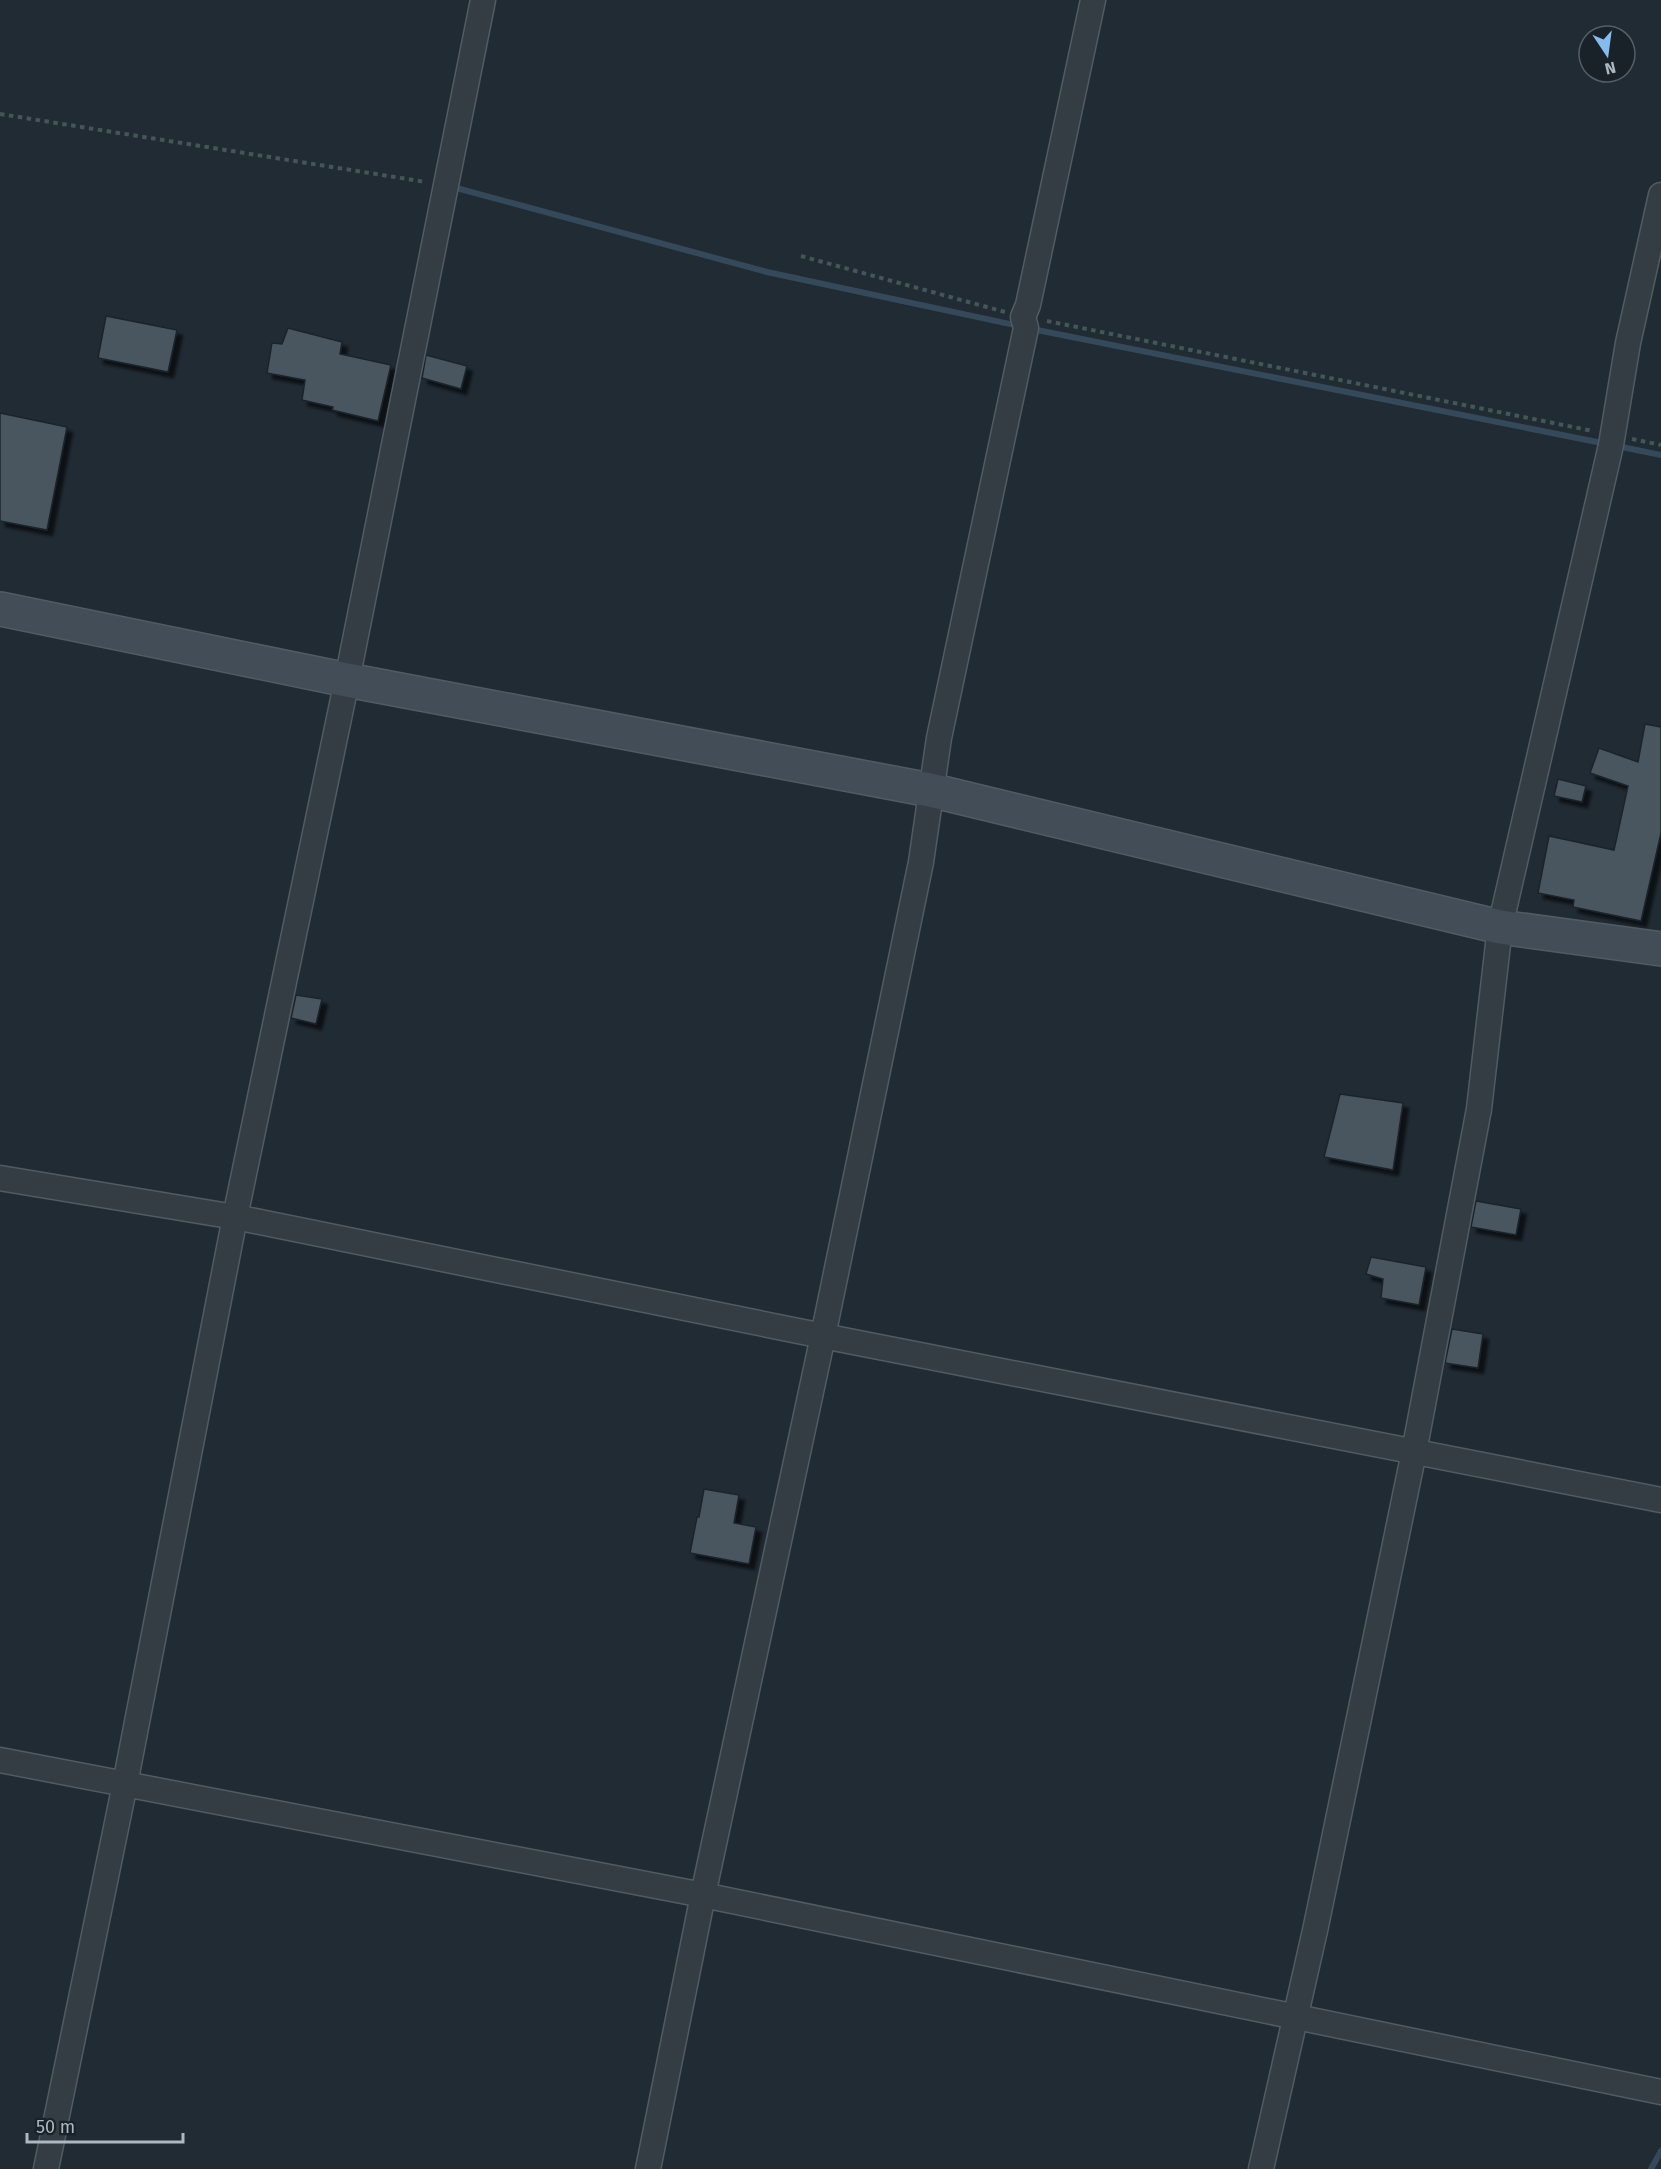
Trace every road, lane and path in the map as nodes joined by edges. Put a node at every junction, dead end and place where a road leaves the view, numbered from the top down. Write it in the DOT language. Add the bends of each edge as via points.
graph roads {
  1 [pos="483,0"];
  2 [pos="1093,0"];
  3 [pos="0,114"];
  4 [pos="446,185"];
  5 [pos="1661,195"];
  6 [pos="801,256"];
  7 [pos="1023,316"];
  8 [pos="1612,435"];
  9 [pos="1661,445"];
  10 [pos="0,609"];
  11 [pos="347,680"];
  12 [pos="930,790"];
  13 [pos="1500,927"];
  14 [pos="1661,949"];
  15 [pos="0,1178"];
  16 [pos="235,1217"];
  17 [pos="824,1336"];
  18 [pos="1414,1452"];
  19 [pos="1661,1500"];
  20 [pos="0,1760"];
  21 [pos="125,1784"];
  22 [pos="703,1895"];
  23 [pos="1296,2017"];
  24 [pos="1661,2092"];
  25 [pos="46,2169"];
  26 [pos="648,2169"];
  27 [pos="1261,2169"];
  1 -- 4 [label="street"];
  2 -- 7 [label="street"];
  3 -- 4 [label="path"];
  4 -- 11 [label="street"];
  5 -- 8 [label="street"];
  6 -- 7 [label="path"];
  7 -- 8 [label="path"];
  7 -- 12 [label="street" via="1026,328"];
  8 -- 9 [label="path"];
  8 -- 13 [label="street"];
  10 -- 11 [label="street"];
  11 -- 12 [label="street"];
  11 -- 16 [label="street"];
  12 -- 13 [label="street"];
  12 -- 17 [label="street" via="921,862"];
  13 -- 14 [label="street"];
  13 -- 18 [label="street" via="1479,1109"];
  15 -- 16 [label="street"];
  16 -- 17 [label="street"];
  16 -- 21 [label="street"];
  17 -- 18 [label="street"];
  17 -- 22 [label="street"];
  18 -- 19 [label="street"];
  18 -- 23 [label="street"];
  20 -- 21 [label="street"];
  21 -- 22 [label="street"];
  21 -- 25 [label="street"];
  22 -- 23 [label="street"];
  22 -- 26 [label="street"];
  23 -- 24 [label="street"];
  23 -- 27 [label="street"];
}
